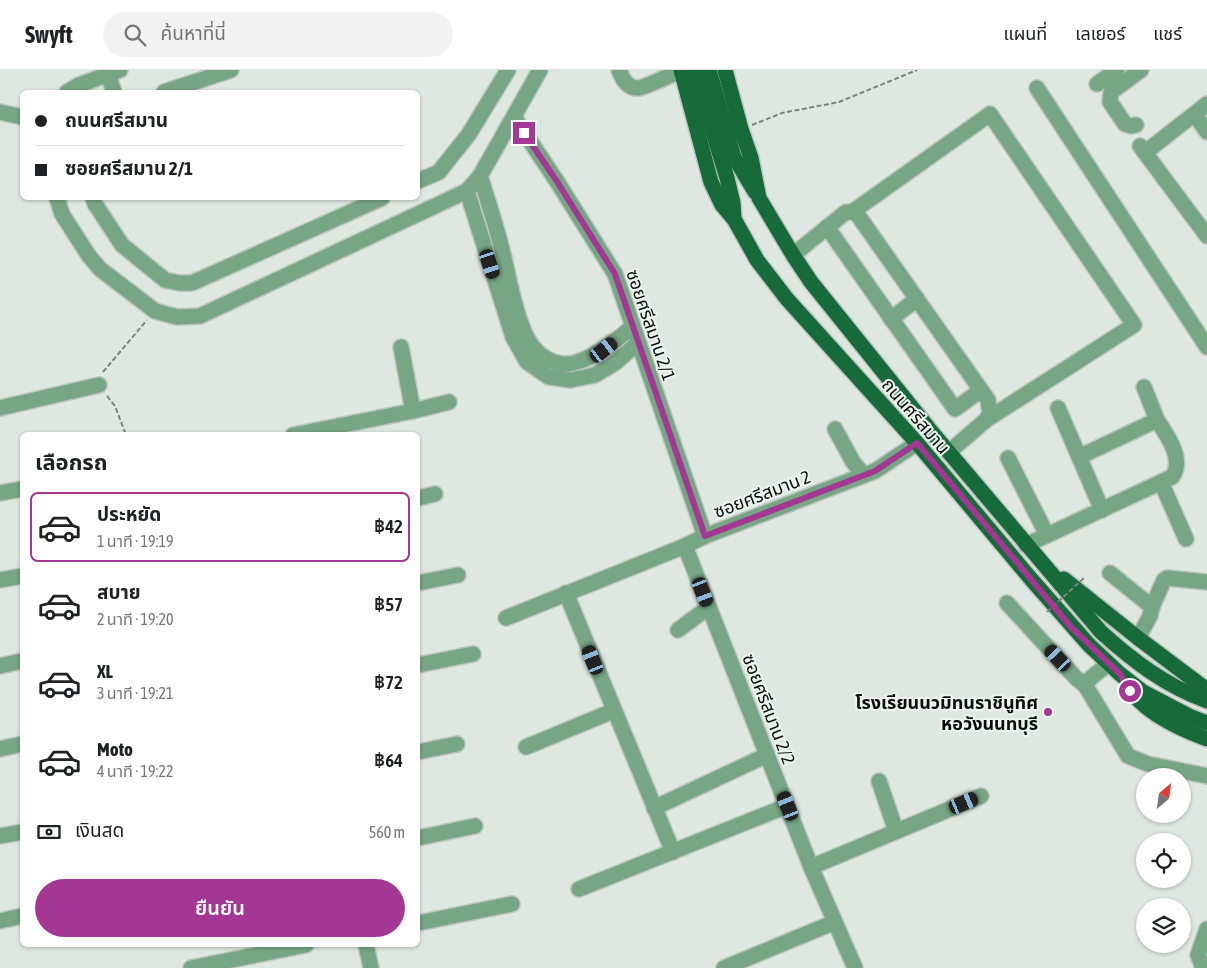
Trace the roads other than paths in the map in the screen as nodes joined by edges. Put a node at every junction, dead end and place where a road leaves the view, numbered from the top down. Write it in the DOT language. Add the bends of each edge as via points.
graph roads {
  1 [pos="232,70"];
  2 [pos="508,70"];
  3 [pos="540,70"];
  4 [pos="619,70"];
  5 [pos="685,70"];
  6 [pos="709,70"];
  7 [pos="725,70"];
  8 [pos="1118,70"];
  9 [pos="1141,70"];
  10 [pos="114,72"];
  11 [pos="1097,84"];
  12 [pos="1037,88"];
  13 [pos="70,90"];
  14 [pos="114,90"];
  15 [pos="170,90"];
  16 [pos="1207,104"];
  17 [pos="0,112"];
  18 [pos="1195,114"];
  19 [pos="20,117"];
  20 [pos="514,117"];
  21 [pos="1136,125"];
  22 [pos="1206,130"];
  23 [pos="480,176"];
  24 [pos="420,180"];
  25 [pos="467,191"];
  26 [pos="758,198"];
  27 [pos="58,200"];
  28 [pos="94,200"];
  29 [pos="378,200"];
  30 [pos="852,212"];
  31 [pos="827,228"];
  32 [pos="1207,236"];
  33 [pos="793,255"];
  34 [pos="917,300"];
  35 [pos="513,317"];
  36 [pos="891,319"];
  37 [pos="632,327"];
  38 [pos="638,343"];
  39 [pos="401,347"];
  40 [pos="1207,347"];
  41 [pos="99,386"];
  42 [pos="1144,387"];
  43 [pos="981,390"];
  44 [pos="449,402"];
  45 [pos="0,408"];
  46 [pos="1058,408"];
  47 [pos="413,411"];
  48 [pos="986,420"];
  49 [pos="1157,420"];
  50 [pos="835,428"];
  51 [pos="308,432"];
  52 [pos="917,443"];
  53 [pos="949,452"];
  54 [pos="1079,457"];
  55 [pos="1008,458"];
  56 [pos="864,475"];
  57 [pos="1162,482"];
  58 [pos="20,489"];
  59 [pos="0,493"];
  60 [pos="435,494"];
  61 [pos="420,498"];
  62 [pos="1102,510"];
  63 [pos="1048,535"];
  64 [pos="705,536"];
  65 [pos="1186,539"];
  66 [pos="1026,544"];
  67 [pos="685,546"];
  68 [pos="1040,560"];
  69 [pos="1110,573"];
  70 [pos="458,575"];
  71 [pos="20,576"];
  72 [pos="0,580"];
  73 [pos="1207,582"];
  74 [pos="420,583"];
  75 [pos="566,593"];
  76 [pos="1008,603"];
  77 [pos="709,607"];
  78 [pos="1152,607"];
  79 [pos="506,618"];
  80 [pos="678,630"];
  81 [pos="1138,638"];
  82 [pos="473,654"];
  83 [pos="20,661"];
  84 [pos="1108,664"];
  85 [pos="0,666"];
  86 [pos="420,666"];
  87 [pos="1120,674"];
  88 [pos="1085,685"];
  89 [pos="1207,690"];
  90 [pos="1207,701"];
  91 [pos="613,711"];
  92 [pos="1207,723"];
  93 [pos="1207,739"];
  94 [pos="20,744"];
  95 [pos="457,744"];
  96 [pos="526,747"];
  97 [pos="0,748"];
  98 [pos="420,752"];
  99 [pos="767,755"];
  100 [pos="1207,776"];
  101 [pos="879,781"];
  102 [pos="981,796"];
  103 [pos="788,806"];
  104 [pos="654,808"];
  105 [pos="475,826"];
  106 [pos="896,831"];
  107 [pos="20,832"];
  108 [pos="0,836"];
  109 [pos="420,838"];
  110 [pos="673,852"];
  111 [pos="811,867"];
  112 [pos="579,889"];
  113 [pos="512,904"];
  114 [pos="20,916"];
  115 [pos="0,921"];
  116 [pos="835,922"];
  117 [pos="420,923"];
  118 [pos="1207,929"];
  119 [pos="296,947"];
  120 [pos="366,947"];
  121 [pos="190,968"];
  122 [pos="371,968"];
  123 [pos="724,968"];
  124 [pos="855,968"];
  125 [pos="1203,968"];
  1 -- 15 [label="street"];
  2 -- 24 [label="street" via="463,142 439,172"];
  3 -- 20 [label="street"];
  4 -- 5 [label="street" via="622,79 639,88"];
  5 -- 52 [label="main road, ถนนศรีสมาน" via="727,178 734,219 757,260 787,299"];
  6 -- 26 [label="main road" via="734,157"];
  7 -- 26 [label="main road, ถนนศรีสมาน" via="751,158"];
  8 -- 11 [label="street"];
  9 -- 21 [label="street" via="1111,92 1110,97 1125,124"];
  10 -- 13 [label="street"];
  10 -- 14 [label="street"];
  12 -- 40 [label="street"];
  16 -- 18 [label="street"];
  17 -- 19 [label="street"];
  18 -- 22 [label="street"];
  18 -- 32 [label="street" via="1144,149"];
  20 -- 23 [label="street"];
  20 -- 37 [label="street, ซอยศรีสมาน 2/1" via="615,274"];
  23 -- 25 [label="street"];
  23 -- 35 [label="street" via="501,247"];
  25 -- 27 [label="street" via="200,316 177,317 155,311 100,268 62,214"];
  25 -- 35 [label="street"];
  26 -- 33 [label="main road, ถนนศรีสมาน"];
  28 -- 29 [label="street" via="122,245 165,280 179,283 192,283"];
  30 -- 31 [label="street" via="846,212"];
  30 -- 34 [label="street" via="857,214"];
  30 -- 48 [label="street" via="990,114 1134,325"];
  31 -- 33 [label="street"];
  31 -- 36 [label="street"];
  33 -- 53 [label="main road, ถนนศรีสมาน" via="811,282"];
  34 -- 36 [label="street"];
  34 -- 43 [label="street"];
  35 -- 37 [label="street" via="534,348 551,362 564,364 604,350"];
  35 -- 38 [label="street" via="513,338 526,362 549,377 571,380 595,375"];
  36 -- 43 [label="street" via="955,409"];
  37 -- 38 [label="street, ซอยศรีสมาน 2/1"];
  38 -- 64 [label="street, ซอยศรีสมาน 2/1"];
  39 -- 47 [label="street"];
  41 -- 45 [label="street"];
  42 -- 49 [label="street"];
  43 -- 48 [label="street" via="990,406"];
  44 -- 47 [label="street"];
  46 -- 54 [label="street"];
  47 -- 51 [label="street"];
  48 -- 53 [label="street"];
  49 -- 54 [label="street"];
  49 -- 57 [label="street" via="1177,462 1172,478"];
  50 -- 56 [label="street" via="853,462"];
  52 -- 56 [label="street, ซอยศรีสมาน 2"];
  52 -- 84 [label="main road, ถนนศรีสมาน" via="1071,627"];
  53 -- 66 [label="main road, ถนนศรีสมาน"];
  54 -- 62 [label="street"];
  55 -- 63 [label="street"];
  56 -- 64 [label="street, ซอยศรีสมาน 2"];
  57 -- 62 [label="street"];
  57 -- 65 [label="street"];
  58 -- 59 [label="street"];
  60 -- 61 [label="street"];
  62 -- 63 [label="street"];
  63 -- 66 [label="street"];
  64 -- 67 [label="street, ซอยศรีสมาน 2"];
  66 -- 68 [label="main road, ถนนศรีสมาน"];
  67 -- 75 [label="street, ซอยศรีสมาน 2"];
  67 -- 77 [label="street, ซอยศรีสมาน 2/2"];
  68 -- 81 [label="main road"];
  68 -- 90 [label="main road, ถนนศรีสมาน" via="1084,613 1121,650 1158,677"];
  69 -- 78 [label="street"];
  70 -- 74 [label="street"];
  71 -- 72 [label="street"];
  73 -- 78 [label="street" via="1167,578 1161,583"];
  75 -- 79 [label="street, ซอยศรีสมาน 2"];
  75 -- 91 [label="street"];
  76 -- 88 [label="street"];
  77 -- 80 [label="street"];
  77 -- 99 [label="street, ซอยศรีสมาน 2/2"];
  78 -- 81 [label="street"];
  81 -- 89 [label="main road"];
  82 -- 86 [label="street"];
  83 -- 85 [label="street"];
  84 -- 87 [label="main road, ถนนศรีสมาน"];
  84 -- 88 [label="street"];
  87 -- 92 [label="main road, ถนนศรีสมาน" via="1143,692"];
  87 -- 93 [label="main road" via="1130,691 1161,717"];
  88 -- 100 [label="street" via="1128,756 1148,764"];
  91 -- 96 [label="street"];
  91 -- 104 [label="street"];
  94 -- 97 [label="street"];
  95 -- 98 [label="street"];
  99 -- 103 [label="street, ซอยศรีสมาน 2/2"];
  99 -- 104 [label="street"];
  101 -- 106 [label="street"];
  102 -- 106 [label="street"];
  103 -- 110 [label="street"];
  103 -- 111 [label="street, ซอยศรีสมาน 2/2"];
  104 -- 110 [label="street"];
  105 -- 109 [label="street"];
  106 -- 111 [label="street"];
  107 -- 108 [label="street"];
  110 -- 112 [label="street"];
  111 -- 116 [label="street, ซอยศรีสมาน 2/2"];
  113 -- 117 [label="street"];
  114 -- 115 [label="street"];
  116 -- 123 [label="street"];
  116 -- 124 [label="street, ซอยศรีสมาน 2/2"];
  118 -- 125 [label="street" via="1198,955"];
  119 -- 121 [label="street"];
  120 -- 122 [label="street"];
}
